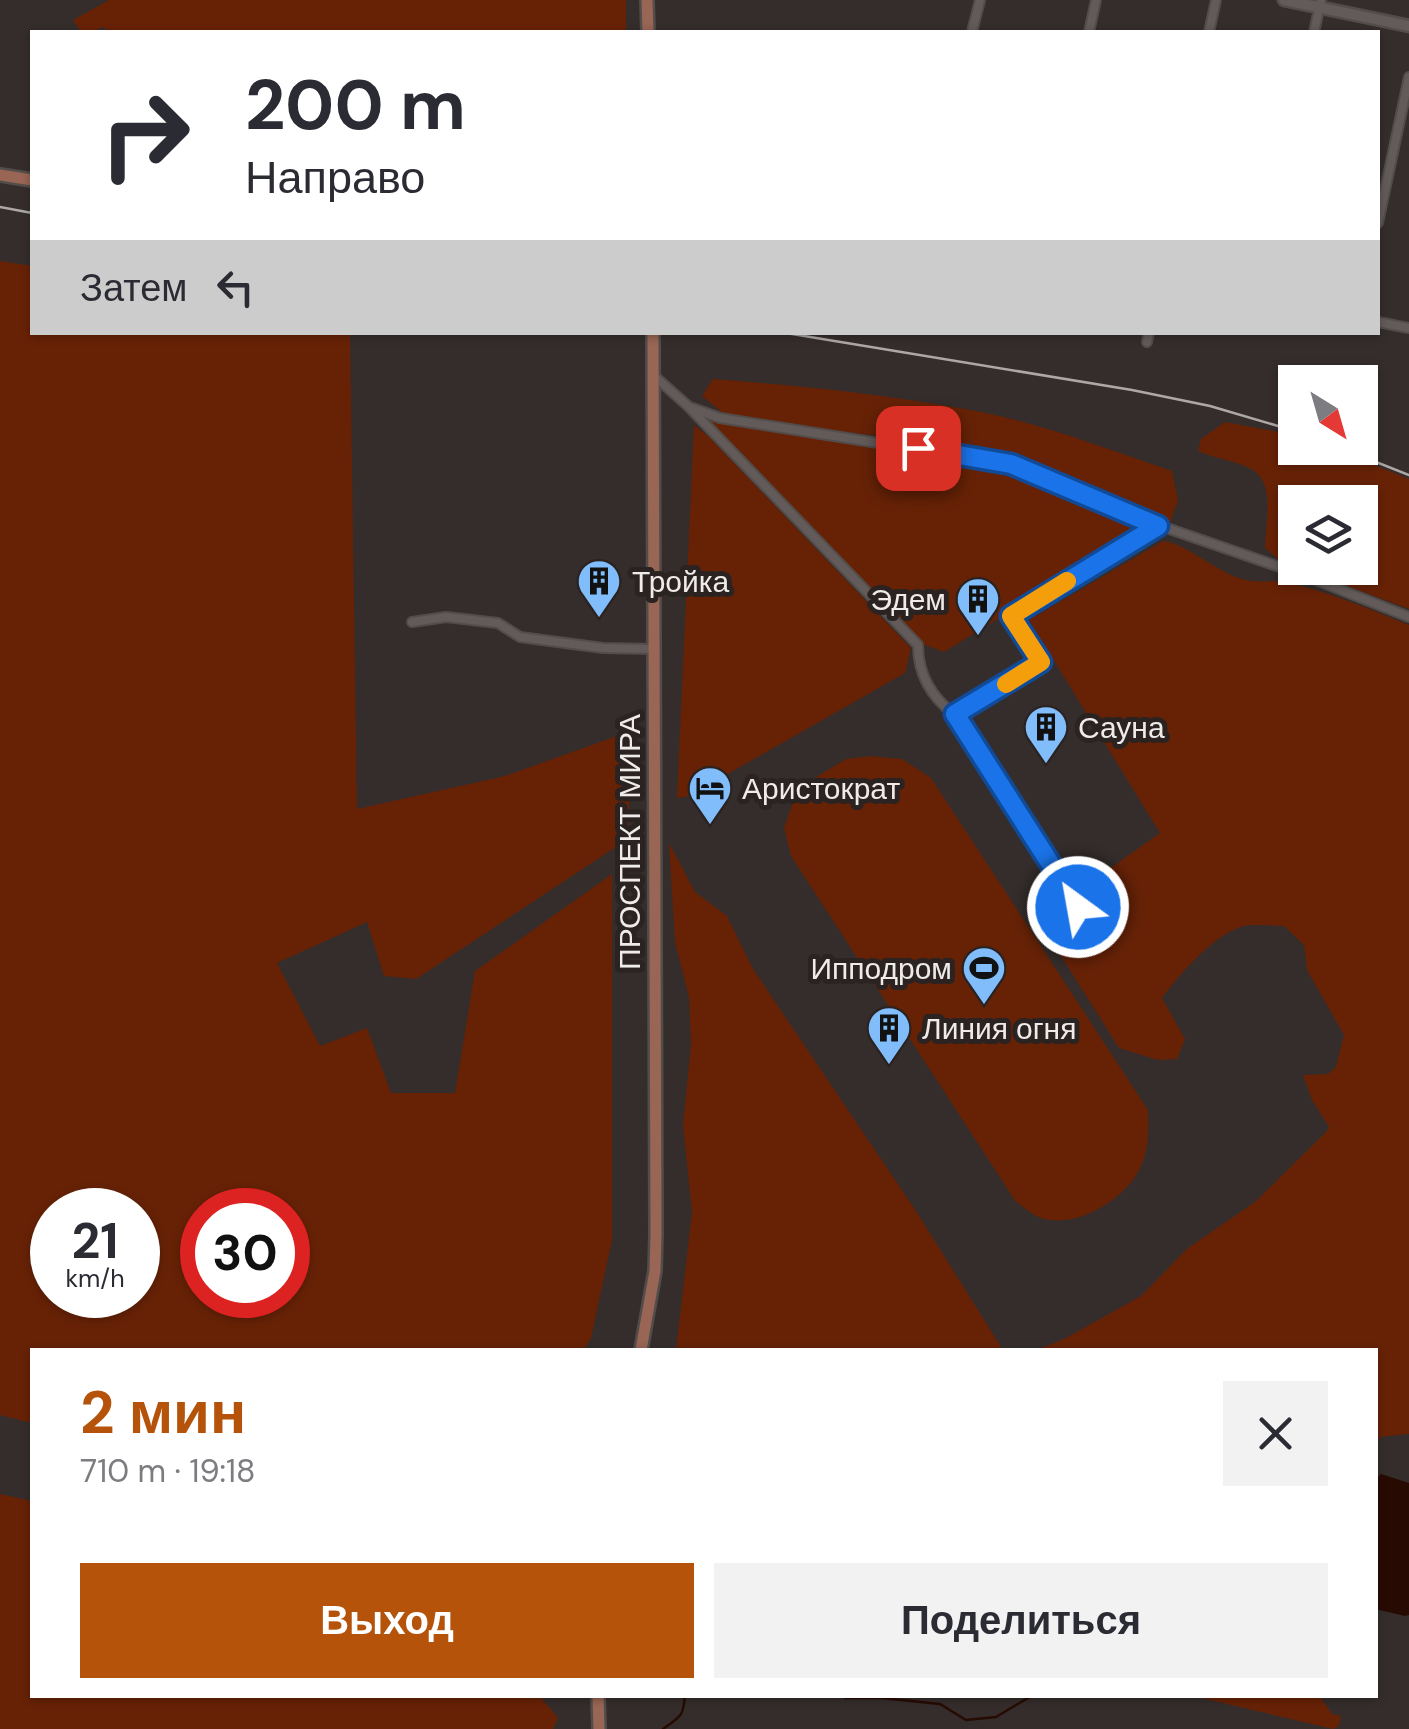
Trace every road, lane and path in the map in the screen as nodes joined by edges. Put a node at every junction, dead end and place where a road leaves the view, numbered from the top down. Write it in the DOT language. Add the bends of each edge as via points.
graph roads {
  1 [pos="648,0"];
  2 [pos="980,0"];
  3 [pos="1096,0"];
  4 [pos="1216,0"];
  5 [pos="1284,0"];
  6 [pos="1320,4"];
  7 [pos="1409,26"];
  8 [pos="648,30"];
  9 [pos="972,30"];
  10 [pos="1089,30"];
  11 [pos="1209,30"];
  12 [pos="1314,30"];
  13 [pos="1409,77"];
  14 [pos="0,175"];
  15 [pos="30,180"];
  16 [pos="1380,208"];
  17 [pos="1380,322"];
  18 [pos="1409,328"];
  19 [pos="653,335"];
  20 [pos="652,374"];
  21 [pos="688,406"];
  22 [pos="1158,526"];
  23 [pos="1409,617"];
  24 [pos="412,622"];
  25 [pos="653,649"];
  26 [pos="955,714"];
  27 [pos="1078,907"];
  28 [pos="641,1348"];
  29 [pos="598,1698"];
  30 [pos="599,1729"];
  1 -- 8 [label="main road"];
  2 -- 9 [label="street"];
  3 -- 10 [label="street"];
  4 -- 11 [label="street"];
  5 -- 6 [label="street"];
  6 -- 7 [label="street"];
  6 -- 12 [label="street"];
  13 -- 16 [label="street"];
  14 -- 15 [label="main road"];
  17 -- 18 [label="street"];
  19 -- 20 [label="main road, ПРОСПЕКТ МИРА"];
  20 -- 21 [label="street"];
  20 -- 25 [label="main road, ПРОСПЕКТ МИРА"];
  21 -- 22 [label="street" via="720,418 1011,464"];
  21 -- 26 [label="street" via="918,645 918,668 938,702"];
  22 -- 23 [label="street"];
  22 -- 26 [label="street" via="1011,616 1041,662"];
  24 -- 25 [label="street" via="446,617 498,623 522,637"];
  25 -- 28 [label="main road, ПРОСПЕКТ МИРА" via="656,1234"];
  26 -- 27 [label="street"];
  29 -- 30 [label="main road"];
}
